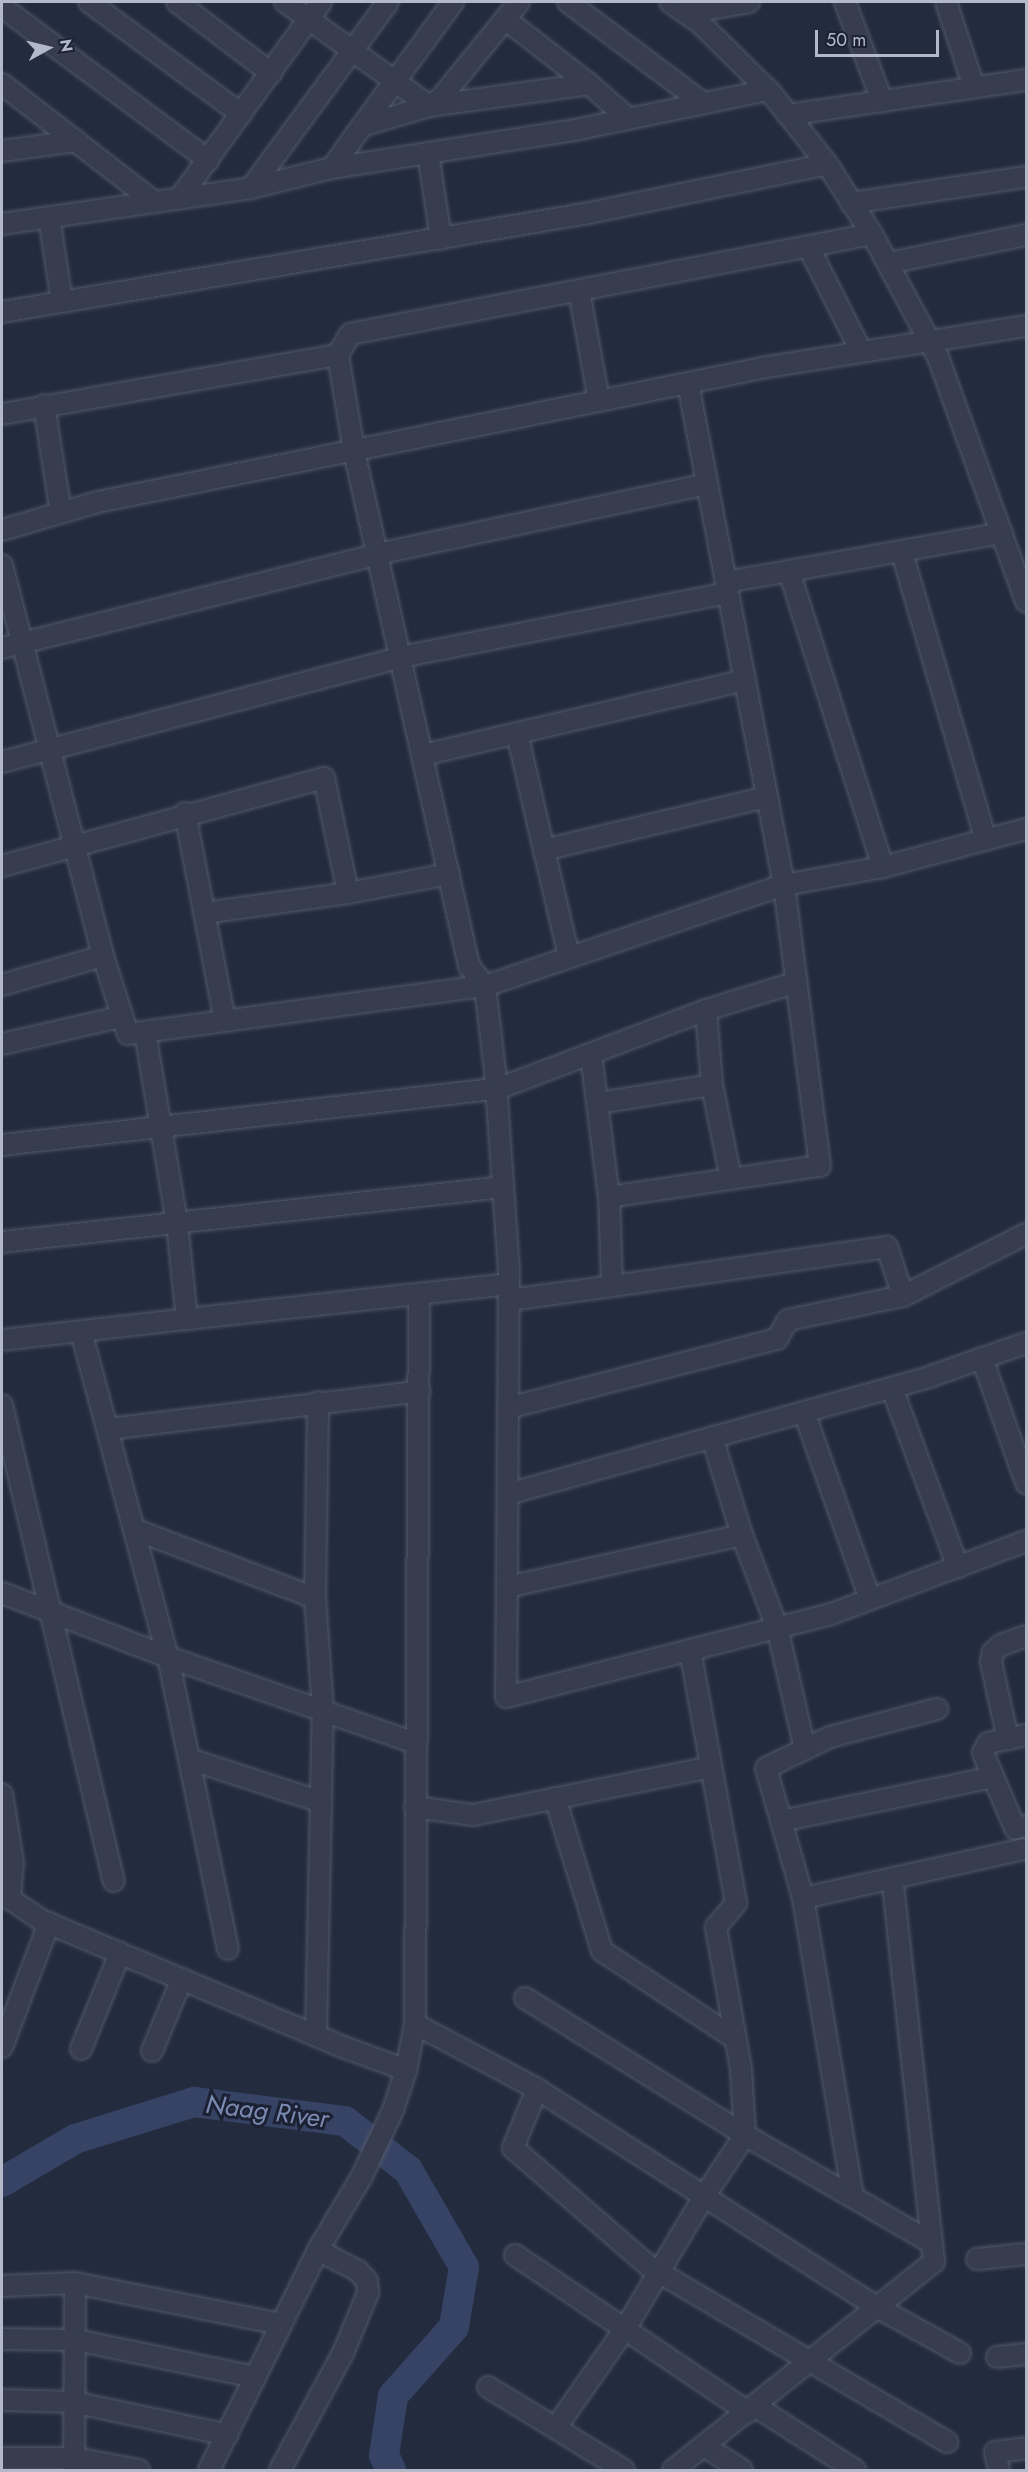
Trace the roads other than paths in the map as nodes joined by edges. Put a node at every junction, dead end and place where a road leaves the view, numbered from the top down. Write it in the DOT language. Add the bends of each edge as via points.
graph roads {
  1 [pos="89,2"];
  2 [pos="177,2"];
  3 [pos="285,2"];
  4 [pos="321,2"];
  5 [pos="387,2"];
  6 [pos="453,2"];
  7 [pos="519,2"];
  8 [pos="568,2"];
  9 [pos="670,2"];
  10 [pos="749,2"];
  11 [pos="845,2"];
  12 [pos="946,2"];
  13 [pos="2,6"];
  14 [pos="686,13"];
  15 [pos="309,19"];
  16 [pos="506,19"];
  17 [pos="354,50"];
  18 [pos="270,73"];
  19 [pos="1026,80"];
  20 [pos="394,81"];
  21 [pos="2,84"];
  22 [pos="589,84"];
  23 [pos="974,87"];
  24 [pos="768,90"];
  25 [pos="882,101"];
  26 [pos="703,103"];
  27 [pos="429,106"];
  28 [pos="241,114"];
  29 [pos="788,115"];
  30 [pos="629,119"];
  31 [pos="362,126"];
  32 [pos="76,141"];
  33 [pos="2,151"];
  34 [pos="428,153"];
  35 [pos="208,160"];
  36 [pos="827,164"];
  37 [pos="332,168"];
  38 [pos="1026,177"];
  39 [pos="251,188"];
  40 [pos="180,198"];
  41 [pos="154,202"];
  42 [pos="851,203"];
  43 [pos="49,217"];
  44 [pos="2,224"];
  45 [pos="872,234"];
  46 [pos="1026,235"];
  47 [pos="441,239"];
  48 [pos="809,248"];
  49 [pos="888,263"];
  50 [pos="579,291"];
  51 [pos="62,302"];
  52 [pos="2,312"];
  53 [pos="1026,326"];
  54 [pos="929,339"];
  55 [pos="861,351"];
  56 [pos="338,356"];
  57 [pos="688,383"];
  58 [pos="599,401"];
  59 [pos="44,405"];
  60 [pos="2,414"];
  61 [pos="354,451"];
  62 [pos="707,484"];
  63 [pos="61,513"];
  64 [pos="2,530"];
  65 [pos="1012,541"];
  66 [pos="902,553"];
  67 [pos="378,554"];
  68 [pos="2,565"];
  69 [pos="789,571"];
  70 [pos="727,587"];
  71 [pos="1026,602"];
  72 [pos="11,645"];
  73 [pos="401,657"];
  74 [pos="745,680"];
  75 [pos="517,733"];
  76 [pos="49,746"];
  77 [pos="423,754"];
  78 [pos="2,762"];
  79 [pos="767,797"];
  80 [pos="185,813"];
  81 [pos="1026,829"];
  82 [pos="986,840"];
  83 [pos="75,843"];
  84 [pos="544,850"];
  85 [pos="2,866"];
  86 [pos="883,867"];
  87 [pos="449,874"];
  88 [pos="784,885"];
  89 [pos="348,893"];
  90 [pos="204,913"];
  91 [pos="103,956"];
  92 [pos="569,957"];
  93 [pos="797,982"];
  94 [pos="2,985"];
  95 [pos="485,986"];
  96 [pos="705,1010"];
  97 [pos="120,1017"];
  98 [pos="225,1021"];
  99 [pos="145,1032"];
  100 [pos="2,1044"];
  101 [pos="591,1055"];
  102 [pos="712,1085"];
  103 [pos="497,1089"];
  104 [pos="598,1103"];
  105 [pos="160,1126"];
  106 [pos="2,1145"];
  107 [pos="731,1179"];
  108 [pos="503,1187"];
  109 [pos="609,1197"];
  110 [pos="177,1223"];
  111 [pos="1026,1234"];
  112 [pos="2,1242"];
  113 [pos="612,1286"];
  114 [pos="509,1292"];
  115 [pos="419,1294"];
  116 [pos="903,1296"];
  117 [pos="187,1319"];
  118 [pos="81,1331"];
  119 [pos="2,1340"];
  120 [pos="1026,1342"];
  121 [pos="982,1358"];
  122 [pos="892,1388"];
  123 [pos="420,1390"];
  124 [pos="318,1402"];
  125 [pos="2,1405"];
  126 [pos="508,1408"];
  127 [pos="804,1412"];
  128 [pos="108,1429"];
  129 [pos="712,1437"];
  130 [pos="1026,1483"];
  131 [pos="508,1494"];
  132 [pos="136,1530"];
  133 [pos="742,1534"];
  134 [pos="1026,1541"];
  135 [pos="958,1567"];
  136 [pos="507,1587"];
  137 [pos="2,1593"];
  138 [pos="315,1598"];
  139 [pos="870,1599"];
  140 [pos="48,1610"];
  141 [pos="777,1627"];
  142 [pos="1026,1636"];
  143 [pos="690,1650"];
  144 [pos="168,1657"];
  145 [pos="937,1709"];
  146 [pos="323,1711"];
  147 [pos="1017,1737"];
  148 [pos="415,1743"];
  149 [pos="805,1749"];
  150 [pos="189,1759"];
  151 [pos="711,1767"];
  152 [pos="993,1777"];
  153 [pos="2,1794"];
  154 [pos="555,1798"];
  155 [pos="321,1802"];
  156 [pos="415,1807"];
  157 [pos="781,1821"];
  158 [pos="1021,1827"];
  159 [pos="1025,1852"];
  160 [pos="892,1878"];
  161 [pos="114,1881"];
  162 [pos="6,1897"];
  163 [pos="803,1898"];
  164 [pos="49,1923"];
  165 [pos="228,1949"];
  166 [pos="120,1953"];
  167 [pos="182,1979"];
  168 [pos="525,1998"];
  169 [pos="415,2024"];
  170 [pos="316,2036"];
  171 [pos="736,2039"];
  172 [pos="2,2047"];
  173 [pos="81,2049"];
  174 [pos="152,2051"];
  175 [pos="406,2070"];
  176 [pos="537,2089"];
  177 [pos="746,2135"];
  178 [pos="705,2195"];
  179 [pos="853,2197"];
  180 [pos="932,2243"];
  181 [pos="318,2250"];
  182 [pos="1026,2254"];
  183 [pos="515,2255"];
  184 [pos="977,2259"];
  185 [pos="658,2272"];
  186 [pos="75,2283"];
  187 [pos="2,2286"];
  188 [pos="877,2307"];
  189 [pos="281,2324"];
  190 [pos="625,2329"];
  191 [pos="2,2339"];
  192 [pos="76,2340"];
  193 [pos="960,2353"];
  194 [pos="1026,2354"];
  195 [pos="997,2357"];
  196 [pos="806,2363"];
  197 [pos="255,2377"];
  198 [pos="488,2387"];
  199 [pos="2,2400"];
  200 [pos="73,2402"];
  201 [pos="752,2409"];
  202 [pos="557,2426"];
  203 [pos="228,2435"];
  204 [pos="947,2442"];
  205 [pos="704,2446"];
  206 [pos="1026,2448"];
  207 [pos="10,2462"];
  208 [pos="74,2464"];
  209 [pos="140,2470"];
  210 [pos="209,2470"];
  211 [pos="280,2470"];
  212 [pos="624,2470"];
  213 [pos="673,2470"];
  214 [pos="742,2470"];
  215 [pos="855,2470"];
  216 [pos="999,2470"];
  1 -- 28 [label="street"];
  2 -- 18 [label="street"];
  3 -- 15 [label="street"];
  4 -- 15 [label="street"];
  5 -- 17 [label="street"];
  6 -- 20 [label="street"];
  7 -- 16 [label="street"];
  8 -- 26 [label="street"];
  9 -- 14 [label="street"];
  10 -- 14 [label="street"];
  11 -- 25 [label="street"];
  12 -- 23 [label="street"];
  13 -- 35 [label="street"];
  14 -- 24 [label="street"];
  15 -- 17 [label="street"];
  15 -- 18 [label="street"];
  16 -- 22 [label="street"];
  16 -- 27 [label="street" via="453,85"];
  17 -- 20 [label="street"];
  17 -- 39 [label="street"];
  18 -- 28 [label="street"];
  19 -- 23 [label="street"];
  20 -- 27 [label="street"];
  20 -- 31 [label="street"];
  21 -- 32 [label="street"];
  22 -- 27 [label="street"];
  22 -- 30 [label="street"];
  23 -- 25 [label="street"];
  24 -- 26 [label="street"];
  24 -- 29 [label="street"];
  25 -- 29 [label="street"];
  26 -- 30 [label="street"];
  27 -- 31 [label="street"];
  28 -- 35 [label="street"];
  29 -- 36 [label="street"];
  30 -- 34 [label="street"];
  31 -- 37 [label="street"];
  32 -- 33 [label="street"];
  32 -- 41 [label="street"];
  34 -- 37 [label="street"];
  34 -- 47 [label="street"];
  35 -- 40 [label="street"];
  36 -- 42 [label="street"];
  36 -- 47 [label="street"];
  37 -- 39 [label="street"];
  38 -- 42 [label="street"];
  39 -- 40 [label="street"];
  40 -- 41 [label="street"];
  41 -- 43 [label="street"];
  42 -- 45 [label="street"];
  43 -- 44 [label="street"];
  43 -- 51 [label="street"];
  45 -- 48 [label="street"];
  45 -- 49 [label="street"];
  46 -- 49 [label="street"];
  47 -- 51 [label="street"];
  48 -- 50 [label="street"];
  48 -- 55 [label="street"];
  49 -- 54 [label="street"];
  50 -- 56 [label="street" via="350,334"];
  50 -- 58 [label="street"];
  51 -- 52 [label="street"];
  53 -- 54 [label="street"];
  54 -- 55 [label="street"];
  54 -- 65 [label="street"];
  55 -- 57 [label="street"];
  56 -- 59 [label="street"];
  56 -- 61 [label="street"];
  57 -- 58 [label="street"];
  57 -- 62 [label="street"];
  58 -- 61 [label="street"];
  59 -- 60 [label="street"];
  59 -- 63 [label="street"];
  61 -- 63 [label="street"];
  61 -- 67 [label="street"];
  62 -- 67 [label="street"];
  62 -- 70 [label="street"];
  63 -- 64 [label="street"];
  65 -- 66 [label="street"];
  65 -- 71 [label="street"];
  66 -- 69 [label="street"];
  66 -- 82 [label="street"];
  67 -- 72 [label="street"];
  67 -- 73 [label="street"];
  68 -- 72 [label="street"];
  69 -- 70 [label="street"];
  69 -- 86 [label="street"];
  70 -- 73 [label="street"];
  70 -- 74 [label="street"];
  72 -- 76 [label="street"];
  73 -- 76 [label="street"];
  73 -- 77 [label="street"];
  74 -- 75 [label="street"];
  74 -- 79 [label="street"];
  75 -- 77 [label="street"];
  75 -- 84 [label="street"];
  76 -- 78 [label="street"];
  76 -- 83 [label="street"];
  77 -- 87 [label="street"];
  79 -- 84 [label="street"];
  79 -- 88 [label="street"];
  80 -- 83 [label="street"];
  80 -- 89 [label="street" via="324,778"];
  80 -- 90 [label="street"];
  81 -- 82 [label="street"];
  82 -- 86 [label="street"];
  83 -- 85 [label="street"];
  83 -- 91 [label="street"];
  84 -- 92 [label="street"];
  86 -- 88 [label="street"];
  87 -- 89 [label="street"];
  87 -- 95 [label="street" via="469,966"];
  88 -- 92 [label="street"];
  88 -- 93 [label="street"];
  89 -- 90 [label="street"];
  90 -- 98 [label="street"];
  91 -- 94 [label="street"];
  91 -- 97 [label="street"];
  92 -- 95 [label="street"];
  93 -- 96 [label="street"];
  93 -- 107 [label="street" via="820,1166"];
  95 -- 98 [label="street"];
  95 -- 103 [label="street"];
  96 -- 101 [label="street"];
  96 -- 102 [label="street"];
  97 -- 99 [label="street" via="128,1034"];
  97 -- 100 [label="street"];
  98 -- 99 [label="street"];
  99 -- 105 [label="street"];
  101 -- 103 [label="street"];
  101 -- 104 [label="street"];
  102 -- 104 [label="street"];
  102 -- 107 [label="street"];
  103 -- 105 [label="street"];
  103 -- 108 [label="street"];
  104 -- 109 [label="street"];
  105 -- 106 [label="street"];
  105 -- 110 [label="street"];
  107 -- 109 [label="street"];
  108 -- 110 [label="street"];
  108 -- 114 [label="street"];
  109 -- 113 [label="street"];
  110 -- 112 [label="street"];
  110 -- 117 [label="street"];
  111 -- 116 [label="street"];
  113 -- 114 [label="street"];
  113 -- 116 [label="street" via="887,1247"];
  114 -- 115 [label="street"];
  114 -- 126 [label="street"];
  115 -- 117 [label="street"];
  115 -- 123 [label="street"];
  116 -- 126 [label="street" via="788,1320 777,1339"];
  117 -- 118 [label="street"];
  118 -- 119 [label="street"];
  118 -- 128 [label="street"];
  120 -- 121 [label="street"];
  121 -- 122 [label="street"];
  121 -- 130 [label="street"];
  122 -- 127 [label="street"];
  122 -- 135 [label="street"];
  123 -- 124 [label="street"];
  123 -- 148 [label="street"];
  124 -- 128 [label="street"];
  124 -- 138 [label="street"];
  125 -- 140 [label="street"];
  126 -- 131 [label="street"];
  127 -- 129 [label="street"];
  127 -- 139 [label="street"];
  128 -- 132 [label="street"];
  129 -- 131 [label="street"];
  129 -- 133 [label="street"];
  131 -- 136 [label="street"];
  132 -- 138 [label="street"];
  132 -- 144 [label="street"];
  133 -- 136 [label="street"];
  133 -- 141 [label="street"];
  134 -- 135 [label="street"];
  135 -- 139 [label="street"];
  136 -- 143 [label="street" via="506,1697"];
  137 -- 140 [label="street"];
  138 -- 146 [label="street"];
  139 -- 141 [label="street"];
  140 -- 144 [label="street"];
  140 -- 161 [label="street"];
  141 -- 143 [label="street"];
  141 -- 149 [label="street"];
  142 -- 147 [label="street" via="1001,1645 993,1652 991,1662"];
  143 -- 151 [label="street"];
  144 -- 146 [label="street"];
  144 -- 150 [label="street"];
  145 -- 149 [label="street" via="830,1737"];
  146 -- 148 [label="street"];
  146 -- 155 [label="street"];
  147 -- 152 [label="street" via="983,1748"];
  148 -- 156 [label="street"];
  149 -- 157 [label="street" via="766,1768"];
  150 -- 155 [label="street"];
  150 -- 165 [label="street"];
  151 -- 154 [label="street"];
  151 -- 171 [label="street" via="736,1903 717,1927"];
  152 -- 157 [label="street"];
  152 -- 158 [label="street"];
  153 -- 162 [label="street" via="13,1863"];
  154 -- 156 [label="street" via="473,1815"];
  154 -- 171 [label="street" via="602,1951"];
  155 -- 170 [label="street"];
  156 -- 169 [label="street"];
  157 -- 163 [label="street"];
  158 -- 159 [label="street"];
  159 -- 160 [label="street"];
  160 -- 163 [label="street"];
  160 -- 180 [label="street"];
  162 -- 164 [label="street"];
  163 -- 179 [label="street"];
  164 -- 166 [label="street"];
  164 -- 172 [label="street"];
  166 -- 167 [label="street"];
  166 -- 173 [label="street"];
  167 -- 170 [label="street"];
  167 -- 174 [label="street"];
  168 -- 177 [label="street"];
  169 -- 175 [label="street"];
  169 -- 176 [label="street"];
  170 -- 175 [label="street"];
  171 -- 177 [label="street"];
  175 -- 181 [label="street" via="393,2110 362,2176"];
  176 -- 178 [label="street"];
  176 -- 185 [label="street" via="513,2148"];
  177 -- 178 [label="street"];
  177 -- 179 [label="street"];
  178 -- 185 [label="street"];
  178 -- 188 [label="street"];
  179 -- 180 [label="street"];
  180 -- 188 [label="street" via="934,2262"];
  181 -- 189 [label="street"];
  181 -- 211 [label="street" via="358,2271 367,2281 369,2293 343,2353"];
  182 -- 184 [label="street"];
  183 -- 190 [label="street"];
  185 -- 190 [label="street"];
  185 -- 196 [label="street"];
  186 -- 187 [label="street"];
  186 -- 189 [label="street"];
  186 -- 192 [label="street"];
  188 -- 193 [label="street"];
  188 -- 196 [label="street"];
  189 -- 197 [label="street"];
  190 -- 201 [label="street"];
  190 -- 202 [label="street"];
  191 -- 192 [label="street"];
  192 -- 197 [label="street"];
  192 -- 200 [label="street"];
  194 -- 195 [label="street"];
  196 -- 201 [label="street"];
  196 -- 204 [label="street"];
  197 -- 203 [label="street"];
  198 -- 202 [label="street"];
  199 -- 200 [label="street"];
  200 -- 203 [label="street"];
  200 -- 208 [label="street"];
  201 -- 205 [label="street"];
  201 -- 215 [label="street"];
  202 -- 212 [label="street"];
  203 -- 210 [label="street"];
  205 -- 213 [label="street"];
  205 -- 214 [label="street"];
  206 -- 216 [label="street" via="995,2452"];
  207 -- 208 [label="street"];
  208 -- 209 [label="street"];
}
